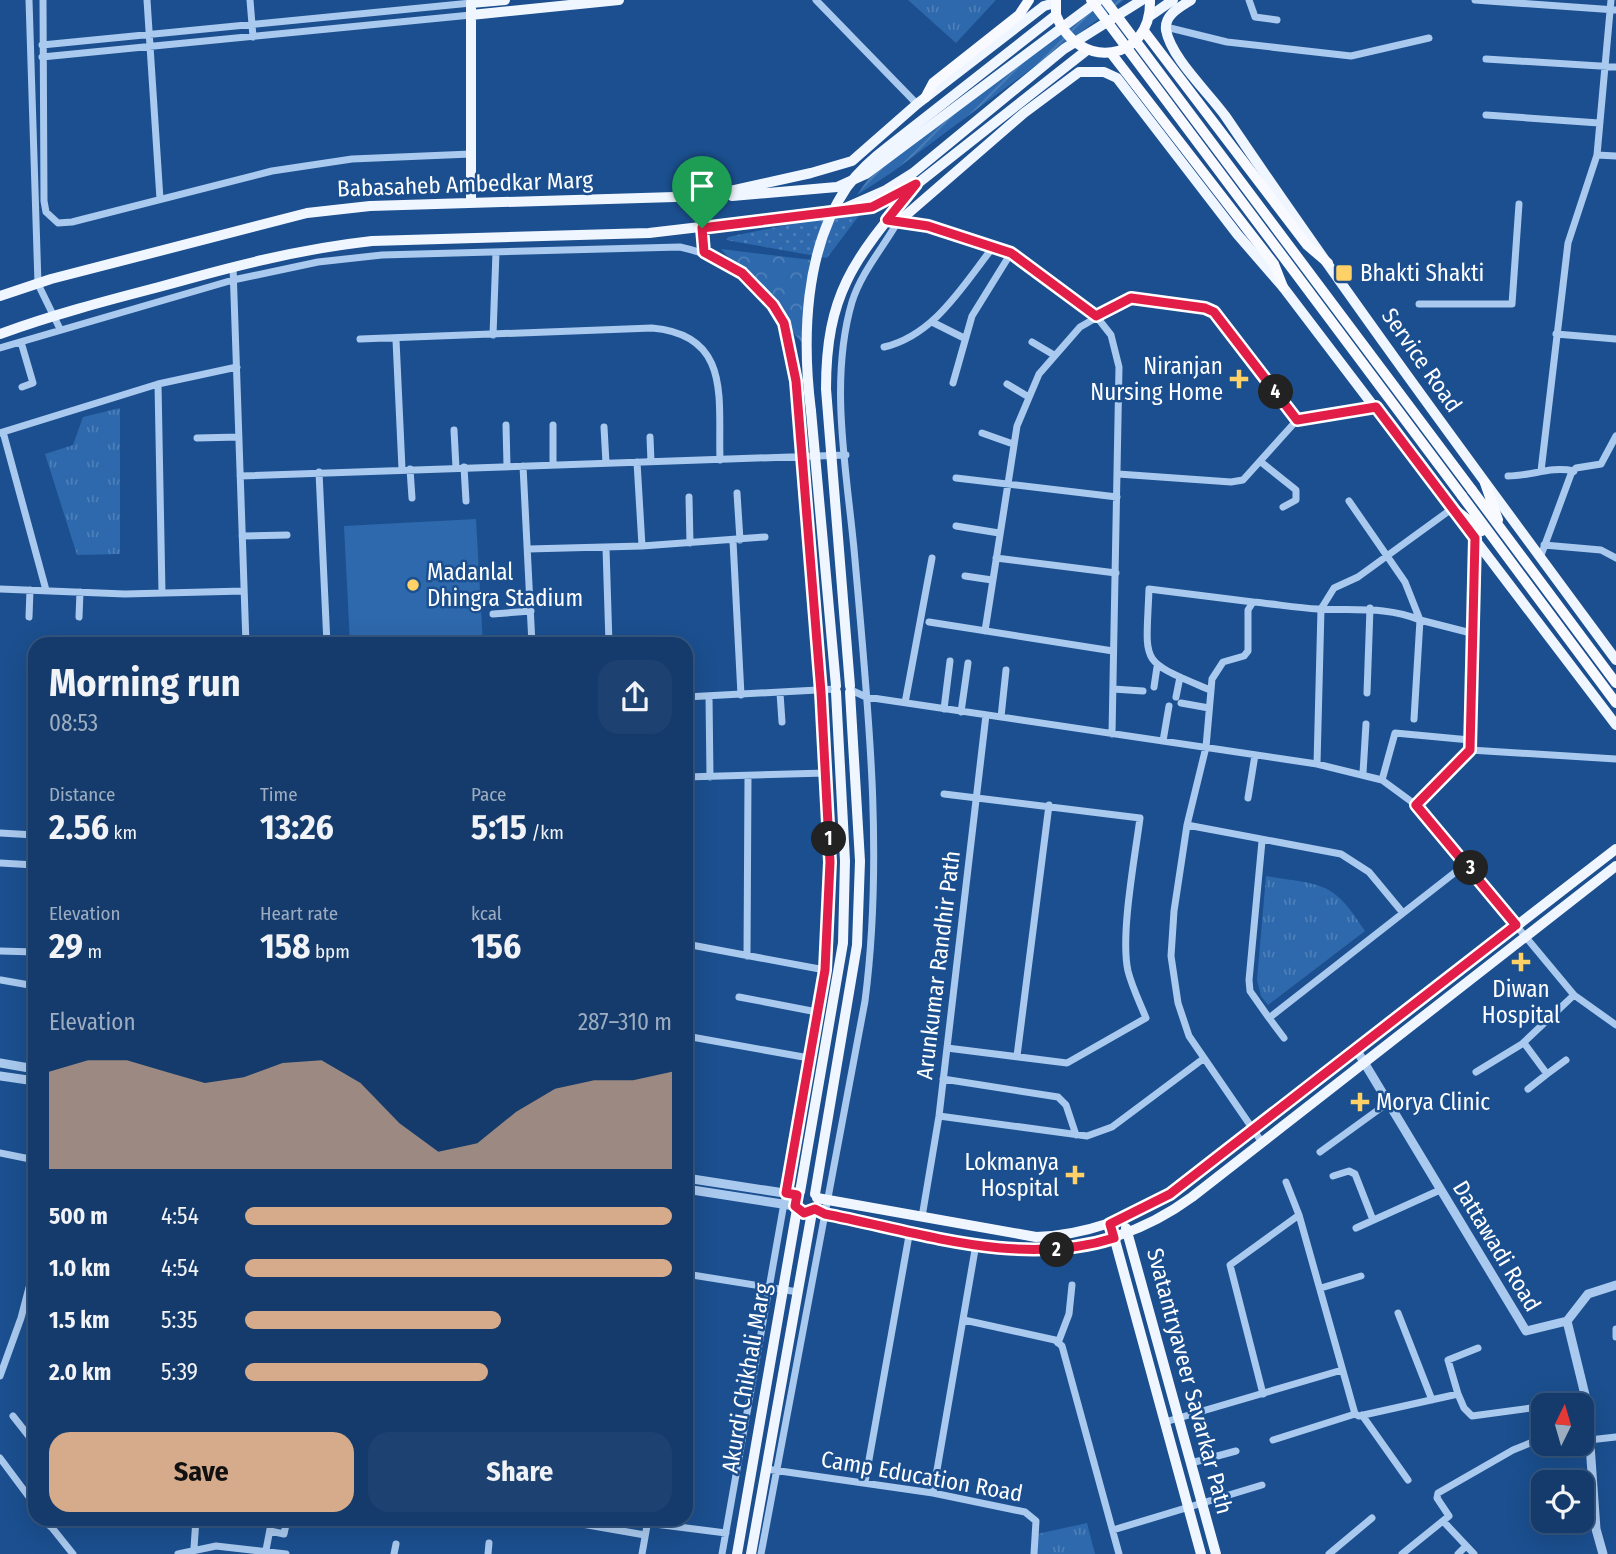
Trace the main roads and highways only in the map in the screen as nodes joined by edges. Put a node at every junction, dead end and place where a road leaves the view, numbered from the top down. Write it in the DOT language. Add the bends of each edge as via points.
graph roads {
  1 [pos="505,0"];
  2 [pos="619,0"];
  3 [pos="1029,0"];
  4 [pos="1091,0"];
  5 [pos="1099,0"];
  6 [pos="1105,0"];
  7 [pos="1142,0"];
  8 [pos="1150,0"];
  9 [pos="1173,0"];
  10 [pos="1191,0"];
  11 [pos="540,4"];
  12 [pos="1056,6"];
  13 [pos="471,9"];
  14 [pos="1150,16"];
  15 [pos="1144,31"];
  16 [pos="1087,50"];
  17 [pos="1111,53"];
  18 [pos="921,101"];
  19 [pos="916,184"];
  20 [pos="708,196"];
  21 [pos="471,203"];
  22 [pos="838,211"];
  23 [pos="892,222"];
  24 [pos="1328,263"];
  25 [pos="1283,287"];
  26 [pos="0,296"];
  27 [pos="0,334"];
  28 [pos="1485,483"];
  29 [pos="1452,508"];
  30 [pos="1502,531"];
  31 [pos="1492,540"];
  32 [pos="1616,660"];
  33 [pos="1616,683"];
  34 [pos="836,689"];
  35 [pos="850,689"];
  36 [pos="1616,703"];
  37 [pos="1616,725"];
  38 [pos="1616,849"];
  39 [pos="1616,866"];
  40 [pos="1591,869"];
  41 [pos="1599,879"];
  42 [pos="793,1200"];
  43 [pos="818,1205"];
  44 [pos="1124,1219"];
  45 [pos="1110,1224"];
  46 [pos="1128,1233"];
  47 [pos="1114,1238"];
  48 [pos="737,1554"];
  49 [pos="751,1554"];
  50 [pos="1201,1554"];
  51 [pos="1216,1554"];
  1 -- 13 [label="main road"];
  2 -- 11 [label="main road"];
  3 -- 18 [label="highway" via="1019,15 933,83"];
  4 -- 31 [label="highway, bridge"];
  5 -- 20 [label="main road" via="866,174 837,187"];
  6 -- 30 [label="highway, bridge"];
  7 -- 22 [label="main road" via="1064,49 914,173"];
  8 -- 14 [label="highway, bridge"];
  9 -- 14 [label="main road"];
  10 -- 24 [label="main road, Service Road" via="1168,17 1166,27 1173,48"];
  11 -- 13 [label="main road"];
  12 -- 16 [label="highway, bridge" via="1062,30"];
  12 -- 18 [label="main road, Babasaheb Ambedkar Marg" via="1044,6"];
  12 -- 34 [label="main road, bridge" via="862,168 834,209 822,242 810,301 806,369"];
  13 -- 21 [label="main road"];
  14 -- 15 [label="highway, bridge"];
  15 -- 17 [label="highway, bridge" via="1124,49"];
  15 -- 24 [label="highway" via="1307,245"];
  16 -- 17 [label="highway, bridge"];
  16 -- 19 [label="main road"];
  17 -- 25 [label="highway" via="1274,264"];
  18 -- 20 [label="main road, Babasaheb Ambedkar Marg" via="852,161"];
  19 -- 22 [label="main road" via="872,207"];
  19 -- 23 [label="main road"];
  20 -- 21 [label="main road, Babasaheb Ambedkar Marg"];
  21 -- 26 [label="main road, Babasaheb Ambedkar Marg" via="307,213"];
  22 -- 27 [label="main road" via="649,233 372,241 300,251 54,315"];
  23 -- 25 [label="main road, Akurdi Chikhali Marg" via="1079,72 1104,72 1117,78"];
  23 -- 35 [label="main road, Akurdi Chikhali Marg" via="850,270 838,295 826,373"];
  24 -- 28 [label="main road, Service Road"];
  25 -- 29 [label="main road"];
  28 -- 30 [label="highway"];
  28 -- 32 [label="main road, Service Road"];
  29 -- 31 [label="highway"];
  29 -- 37 [label="main road"];
  30 -- 33 [label="highway"];
  31 -- 36 [label="highway"];
  34 -- 35 [label="main road" via="843,682"];
  34 -- 42 [label="main road, Akurdi Chikhali Marg" via="845,861 843,943"];
  35 -- 43 [label="main road, Akurdi Chikhali Marg" via="860,861 857,945"];
  38 -- 40 [label="main road"];
  39 -- 41 [label="main road"];
  40 -- 41 [label="main road"];
  40 -- 44 [label="main road" via="1170,1194"];
  41 -- 46 [label="main road" via="1165,1217"];
  42 -- 43 [label="main road" via="804,1213"];
  42 -- 43 [label="main road" via="808,1191"];
  42 -- 48 [label="main road, Akurdi Chikhali Marg" via="783,1289"];
  43 -- 45 [label="main road" via="1036,1237"];
  43 -- 47 [label="main road" via="976,1244 1051,1251"];
  43 -- 49 [label="main road, Akurdi Chikhali Marg" via="798,1292 771,1470"];
  44 -- 45 [label="main road"];
  44 -- 46 [label="main road, Svatantryaveer Savarkar Path"];
  45 -- 47 [label="main road, Svatantryaveer Savarkar Path"];
  46 -- 47 [label="main road"];
  46 -- 51 [label="main road, Svatantryaveer Savarkar Path"];
  47 -- 50 [label="main road, Svatantryaveer Savarkar Path"];
}
